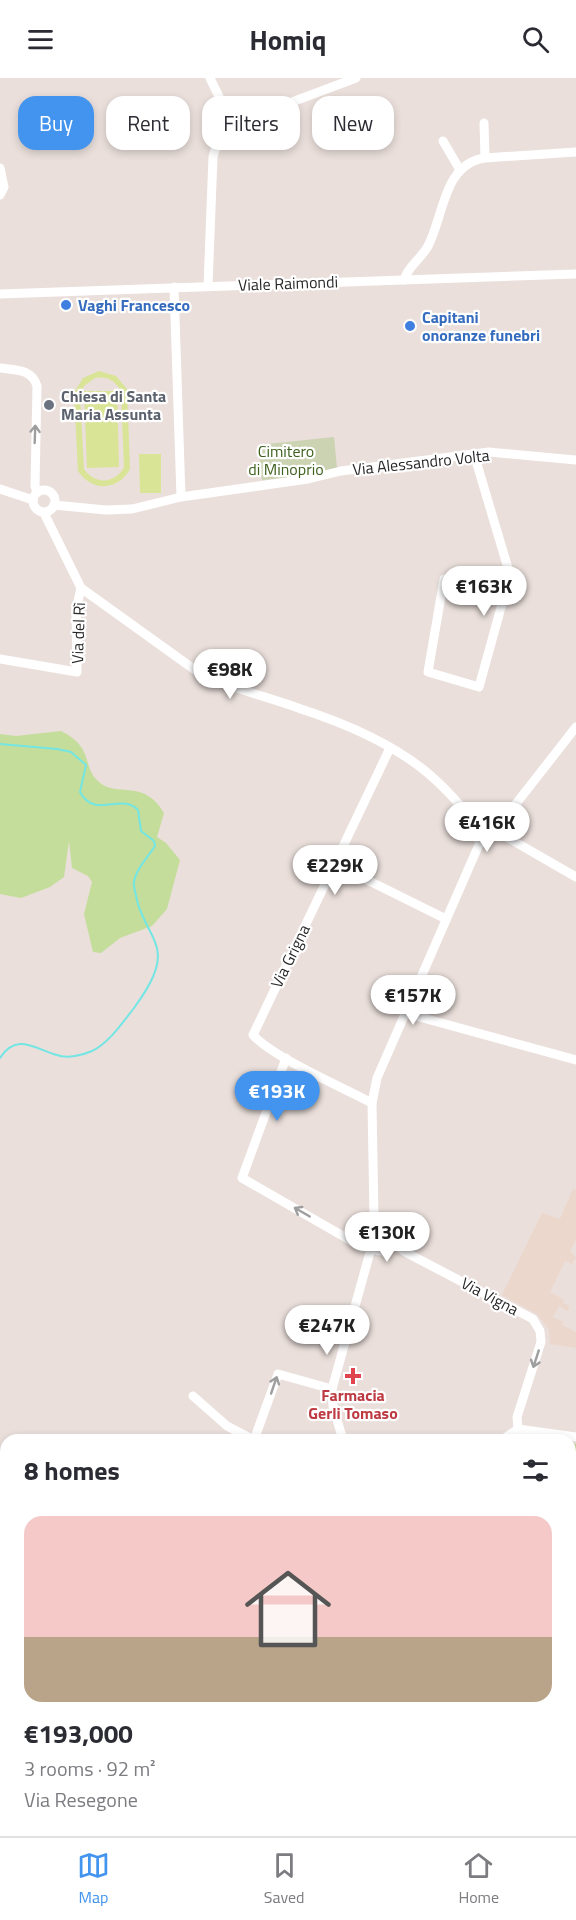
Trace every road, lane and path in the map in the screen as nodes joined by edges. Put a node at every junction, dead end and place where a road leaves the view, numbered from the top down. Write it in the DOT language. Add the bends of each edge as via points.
graph roads {
  1 [pos="210,78"];
  2 [pos="356,78"];
  3 [pos="219,96"];
  4 [pos="300,99"];
  5 [pos="484,123"];
  6 [pos="443,141"];
  7 [pos="215,150"];
  8 [pos="576,152"];
  9 [pos="485,158"];
  10 [pos="0,168"];
  11 [pos="460,170"];
  12 [pos="0,195"];
  13 [pos="576,274"];
  14 [pos="404,280"];
  15 [pos="208,286"];
  16 [pos="174,287"];
  17 [pos="0,294"];
  18 [pos="0,368"];
  19 [pos="474,454"];
  20 [pos="576,460"];
  21 [pos="0,489"];
  22 [pos="35,496"];
  23 [pos="181,496"];
  24 [pos="54,505"];
  25 [pos="44,513"];
  26 [pos="444,579"];
  27 [pos="81,588"];
  28 [pos="0,659"];
  29 [pos="576,727"];
  30 [pos="390,748"];
  31 [pos="478,826"];
  32 [pos="489,830"];
  33 [pos="481,840"];
  34 [pos="335,864"];
  35 [pos="576,877"];
  36 [pos="446,919"];
  37 [pos="405,1013"];
  38 [pos="286,1058"];
  39 [pos="576,1060"];
  40 [pos="372,1103"];
  41 [pos="374,1219"];
  42 [pos="385,1238"];
  43 [pos="377,1246"];
  44 [pos="407,1253"];
  45 [pos="332,1389"];
  46 [pos="193,1396"];
  47 [pos="518,1429"];
  48 [pos="242,1434"];
  49 [pos="256,1434"];
  50 [pos="341,1434"];
  51 [pos="511,1434"];
  52 [pos="554,1434"];
  1 -- 3 [label="street"];
  2 -- 4 [label="street"];
  5 -- 9 [label="street"];
  6 -- 11 [label="street"];
  7 -- 15 [label="street"];
  8 -- 9 [label="street"];
  9 -- 11 [label="street" via="475,159"];
  10 -- 12 [label="street" via="4,187"];
  11 -- 14 [label="street" via="444,198 431,240 407,270"];
  13 -- 14 [label="street, Viale Raimondi"];
  14 -- 15 [label="street, Viale Raimondi"];
  15 -- 16 [label="street, Viale Raimondi"];
  16 -- 17 [label="street, Viale Raimondi"];
  16 -- 23 [label="street"];
  22 -- 18 [label="street, one-way" via="35,378 28,372"];
  19 -- 20 [label="street, Via Alessandro Volta"];
  19 -- 23 [label="street, Via Alessandro Volta"];
  19 -- 26 [label="street" via="510,575 479,687 428,672"];
  21 -- 22 [label="street"];
  22 -- 24 [label="street" via="44,490 50,492"];
  22 -- 25 [label="street" via="35,509"];
  23 -- 24 [label="street, Via Alessandro Volta" via="132,509"];
  24 -- 25 [label="street"];
  25 -- 27 [label="street"];
  27 -- 28 [label="street, Via del Rì" via="76,610 77,672"];
  27 -- 30 [label="street" via="202,675 348,726"];
  29 -- 32 [label="street" via="501,823"];
  30 -- 31 [label="street" via="437,781"];
  30 -- 34 [label="street, Via Grigna"];
  31 -- 32 [label="street" via="483,824"];
  31 -- 33 [label="street" via="474,834"];
  32 -- 33 [label="street" via="487,838"];
  32 -- 35 [label="street"];
  33 -- 36 [label="street"];
  34 -- 36 [label="street"];
  34 -- 38 [label="street, Via Grigna" via="253,1035"];
  36 -- 37 [label="street"];
  37 -- 39 [label="street"];
  37 -- 40 [label="street" via="377,1078"];
  38 -- 40 [label="street"];
  43 -- 38 [label="street, Via Vigna, one-way" via="362,1247 242,1178"];
  40 -- 41 [label="street"];
  41 -- 42 [label="street"];
  41 -- 43 [label="street"];
  42 -- 43 [label="street"];
  42 -- 43 [label="street" via="377,1235"];
  42 -- 44 [label="street, Via Vigna"];
  43 -- 44 [label="street, Via Vigna"];
  43 -- 45 [label="street" via="364,1272"];
  44 -- 47 [label="street, Via Vigna, one-way" via="533,1319 541,1342 517,1417"];
  49 -- 45 [label="street, one-way" via="278,1374"];
  45 -- 50 [label="street"];
  46 -- 48 [label="street" via="227,1426"];
  47 -- 51 [label="street"];
  47 -- 52 [label="street"];
}
